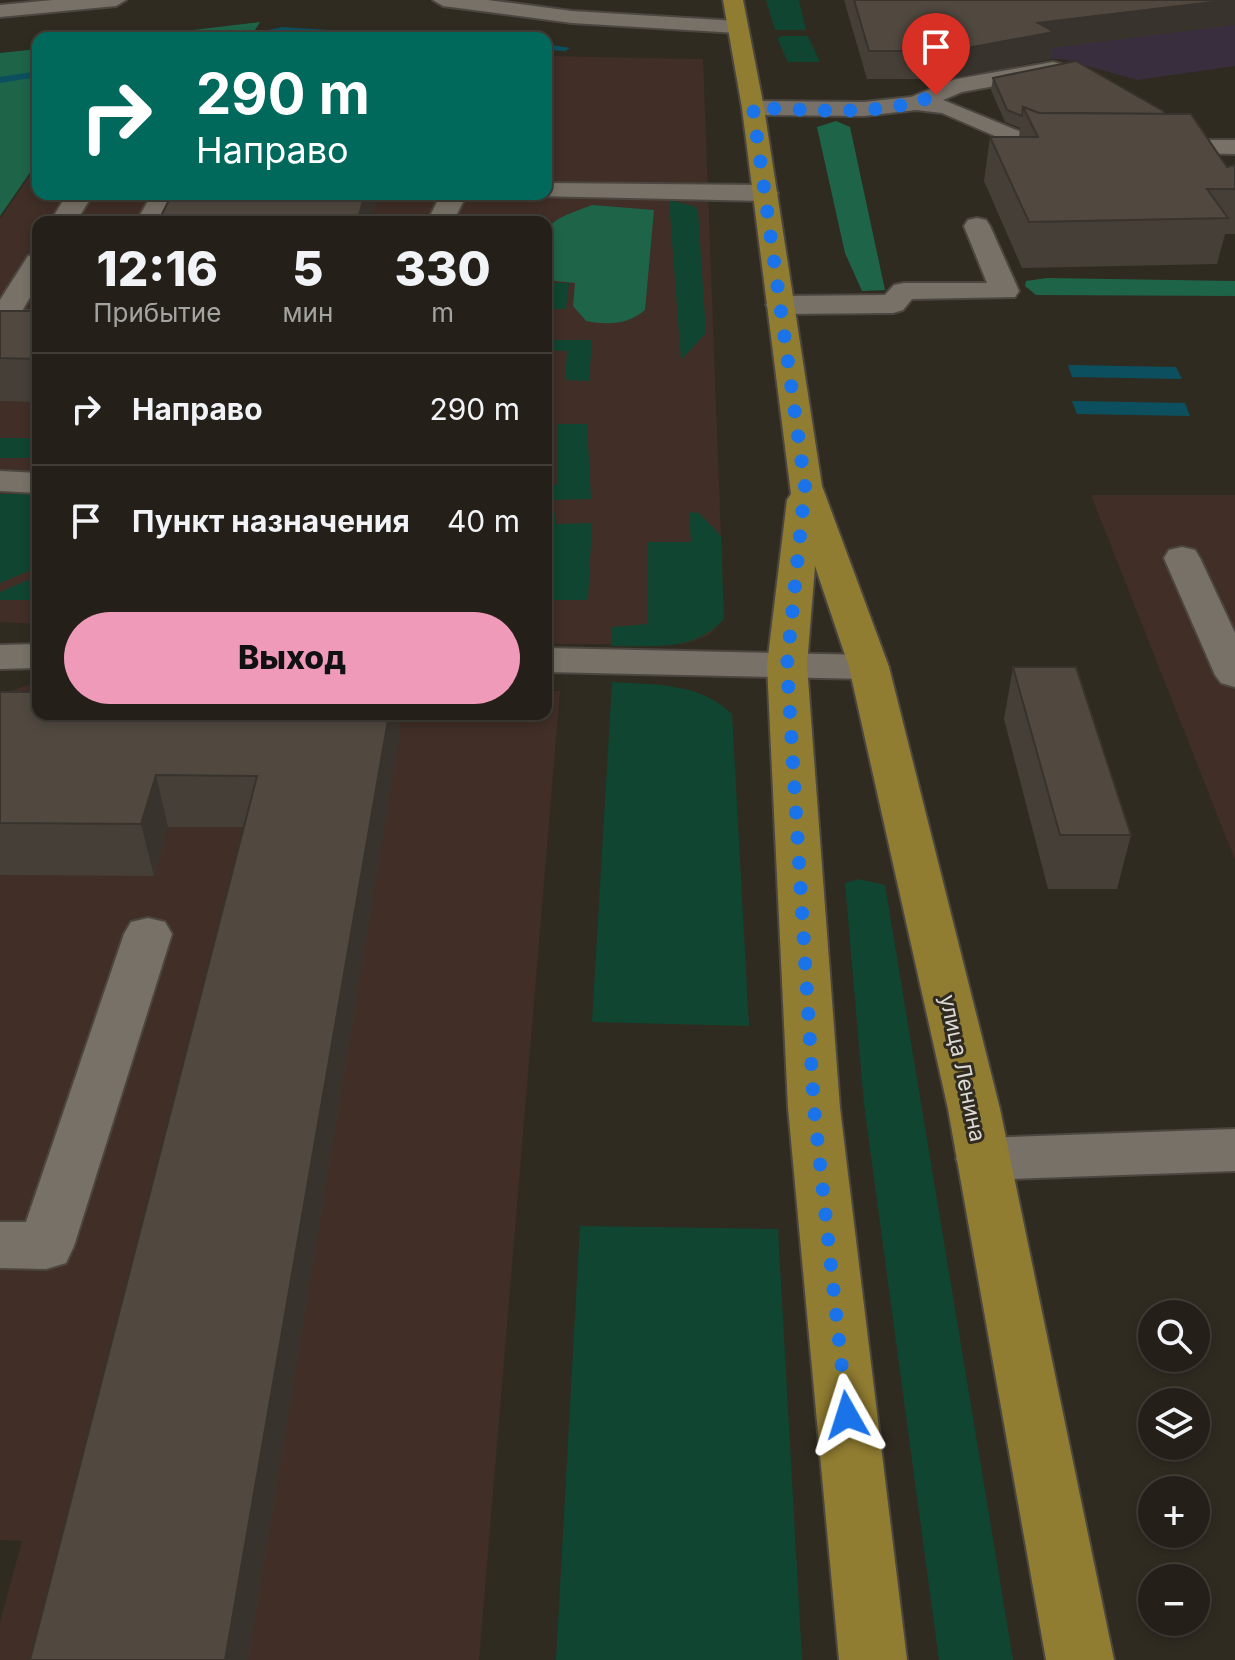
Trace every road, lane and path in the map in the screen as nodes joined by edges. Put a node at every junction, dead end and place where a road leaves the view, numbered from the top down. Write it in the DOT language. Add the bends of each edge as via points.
graph roads {
  1 [pos="116,0"];
  2 [pos="443,0"];
  3 [pos="733,0"];
  4 [pos="0,11"];
  5 [pos="737,27"];
  6 [pos="1063,67"];
  7 [pos="916,103"];
  8 [pos="753,108"];
  9 [pos="1106,146"];
  10 [pos="1134,147"];
  11 [pos="1201,147"];
  12 [pos="1235,147"];
  13 [pos="1219,172"];
  14 [pos="552,191"];
  15 [pos="765,193"];
  16 [pos="977,226"];
  17 [pos="32,272"];
  18 [pos="780,305"];
  19 [pos="32,320"];
  20 [pos="0,481"];
  21 [pos="32,483"];
  22 [pos="805,486"];
  23 [pos="1182,558"];
  24 [pos="32,656"];
  25 [pos="0,657"];
  26 [pos="552,660"];
  27 [pos="787,665"];
  28 [pos="869,667"];
  29 [pos="1235,675"];
  30 [pos="148,934"];
  31 [pos="1235,1150"];
  32 [pos="983,1159"];
  33 [pos="0,1245"];
  34 [pos="873,1660"];
  35 [pos="1080,1660"];
  1 -- 4 [label="street"];
  2 -- 5 [label="street" via="572,17"];
  3 -- 5 [label="main road, улица Ленина"];
  5 -- 8 [label="main road, улица Ленина"];
  6 -- 7 [label="street" via="956,86"];
  7 -- 8 [label="street" via="864,109"];
  7 -- 9 [label="street" via="947,107 1032,145"];
  8 -- 15 [label="main road, улица Ленина"];
  10 -- 11 [label="street"];
  11 -- 12 [label="street"];
  11 -- 13 [label="street"];
  14 -- 15 [label="street"];
  15 -- 18 [label="main road, улица Ленина"];
  16 -- 18 [label="street" via="1005,291 920,290 904,291 893,304"];
  17 -- 19 [label="street" via="2,319"];
  18 -- 22 [label="main road, улица Ленина"];
  20 -- 21 [label="street"];
  22 -- 27 [label="main road, улица Ленина"];
  22 -- 28 [label="main road, улица Ленина"];
  23 -- 29 [label="street"];
  24 -- 25 [label="street"];
  26 -- 27 [label="street"];
  27 -- 28 [label="street"];
  27 -- 34 [label="main road, улица Ленина" via="814,1108"];
  28 -- 32 [label="main road, улица Ленина"];
  30 -- 33 [label="street" via="46,1246"];
  31 -- 32 [label="street"];
  32 -- 35 [label="main road, улица Ленина"];
}
